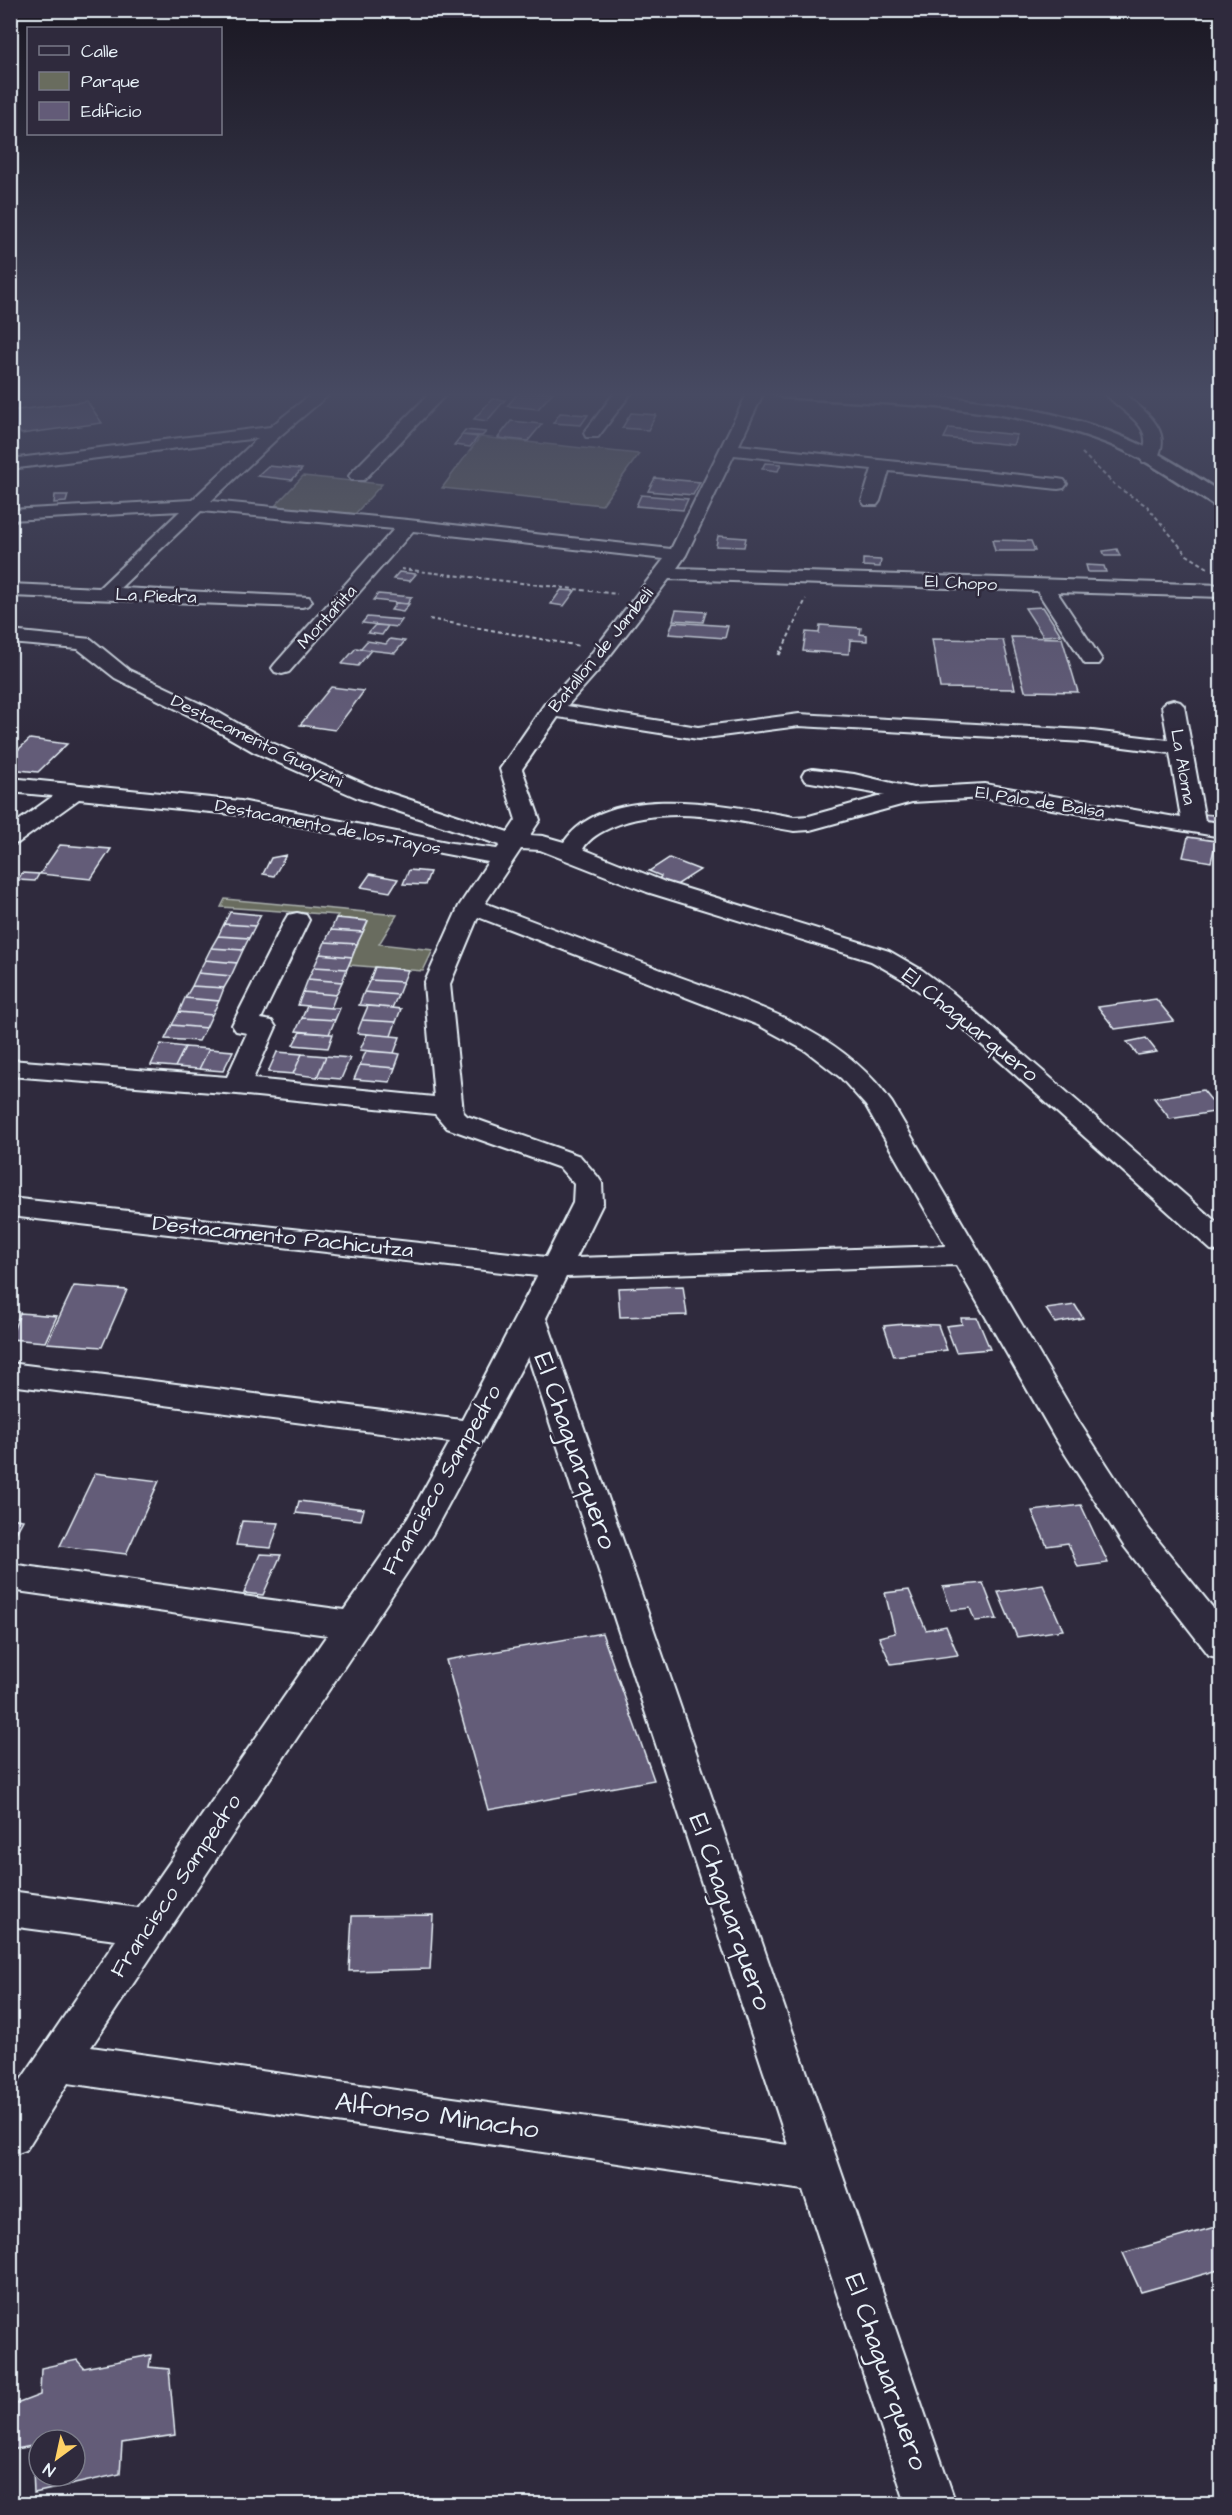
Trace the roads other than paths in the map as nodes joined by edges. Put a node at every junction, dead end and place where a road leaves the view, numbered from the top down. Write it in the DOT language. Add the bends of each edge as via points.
graph roads {
  1 [pos="133,509"];
  2 [pos="192,509"];
  3 [pos="234,509"];
  4 [pos="700,509"];
  5 [pos="10,516"];
  6 [pos="408,525"];
  7 [pos="677,555"];
  8 [pos="664,573"];
  9 [pos="1044,588"];
  10 [pos="10,590"];
  11 [pos="1221,591"];
  12 [pos="103,594"];
  13 [pos="302,601"];
  14 [pos="10,637"];
  15 [pos="1092,660"];
  16 [pos="282,668"];
  17 [pos="1173,706"];
  18 [pos="552,710"];
  19 [pos="1180,748"];
  20 [pos="813,776"];
  21 [pos="10,785"];
  22 [pos="75,791"];
  23 [pos="911,795"];
  24 [pos="1194,827"];
  25 [pos="1221,830"];
  26 [pos="10,838"];
  27 [pos="507,849"];
  28 [pos="570,852"];
  29 [pos="471,906"];
  30 [pos="297,920"];
  31 [pos="10,1068"];
  32 [pos="237,1086"];
  33 [pos="448,1107"];
  34 [pos="10,1207"];
  35 [pos="1221,1243"];
  36 [pos="964,1255"];
  37 [pos="555,1268"];
  38 [pos="531,1318"];
  39 [pos="10,1374"];
  40 [pos="471,1433"];
  41 [pos="10,1577"];
  42 [pos="353,1625"];
  43 [pos="1221,1645"];
  44 [pos="10,1908"];
  45 [pos="148,1927"];
  46 [pos="57,2062"];
  47 [pos="10,2135"];
  48 [pos="818,2171"];
  49 [pos="931,2505"];
  1 -- 5 [label="street"];
  2 -- 12 [label="street"];
  3 -- 6 [label="street"];
  4 -- 7 [label="street, Batallon de Jambeli"];
  6 -- 7 [label="street"];
  6 -- 16 [label="street, Montañita"];
  7 -- 8 [label="street, Batallon de Jambeli"];
  8 -- 9 [label="street, El Chopo"];
  8 -- 18 [label="street, Batallon de Jambeli"];
  9 -- 11 [label="street, El Chopo"];
  9 -- 15 [label="street"];
  10 -- 12 [label="street, La Piedra"];
  12 -- 13 [label="street, La Piedra"];
  14 -- 27 [label="street, Destacamento Guayzini" via="84,643 122,674 262,747"];
  17 -- 19 [label="street, La Aloma"];
  18 -- 19 [label="street" via="698,733 799,720 1084,736"];
  18 -- 27 [label="street, Batallon de Jambeli" via="510,769 528,820"];
  19 -- 24 [label="street, La Aloma"];
  20 -- 23 [label="street"];
  21 -- 22 [label="street, Destacamento de los Tayos"];
  22 -- 26 [label="street"];
  22 -- 27 [label="street, Destacamento de los Tayos" via="240,808 452,850"];
  23 -- 24 [label="street, El Palo de Balsa" via="985,791"];
  23 -- 28 [label="street, El Palo de Balsa" via="794,824 682,808 652,809 610,818 586,831"];
  24 -- 25 [label="street, El Palo de Balsa"];
  27 -- 28 [label="street, El Chaguarquero" via="543,843"];
  27 -- 29 [label="street"];
  28 -- 35 [label="street, El Chaguarquero" via="656,886 880,956 913,975 1004,1049"];
  29 -- 33 [label="street" via="437,984"];
  29 -- 36 [label="street" via="719,999 815,1045 850,1072 878,1103"];
  30 -- 32 [label="street" via="245,1025 263,1027"];
  31 -- 32 [label="street"];
  32 -- 33 [label="street"];
  33 -- 37 [label="street, Francisco Sampedro" via="449,1115 457,1122 570,1162 588,1183 588,1203"];
  34 -- 37 [label="street, Destacamento Pachicutza"];
  36 -- 37 [label="street, Destacamento Pachicutza"];
  36 -- 43 [label="street" via="1067,1430 1136,1537"];
  37 -- 38 [label="street, Francisco Sampedro"];
  38 -- 40 [label="street, Francisco Sampedro"];
  38 -- 48 [label="street, El Chaguarquero"];
  39 -- 40 [label="street"];
  40 -- 42 [label="street, Francisco Sampedro" via="420,1527"];
  41 -- 42 [label="street"];
  42 -- 45 [label="street, Francisco Sampedro"];
  44 -- 45 [label="street"];
  45 -- 46 [label="street, Francisco Sampedro"];
  46 -- 47 [label="street, Francisco Sampedro"];
  46 -- 48 [label="street, Alfonso Minacho"];
  48 -- 49 [label="street, El Chaguarquero"];
}
